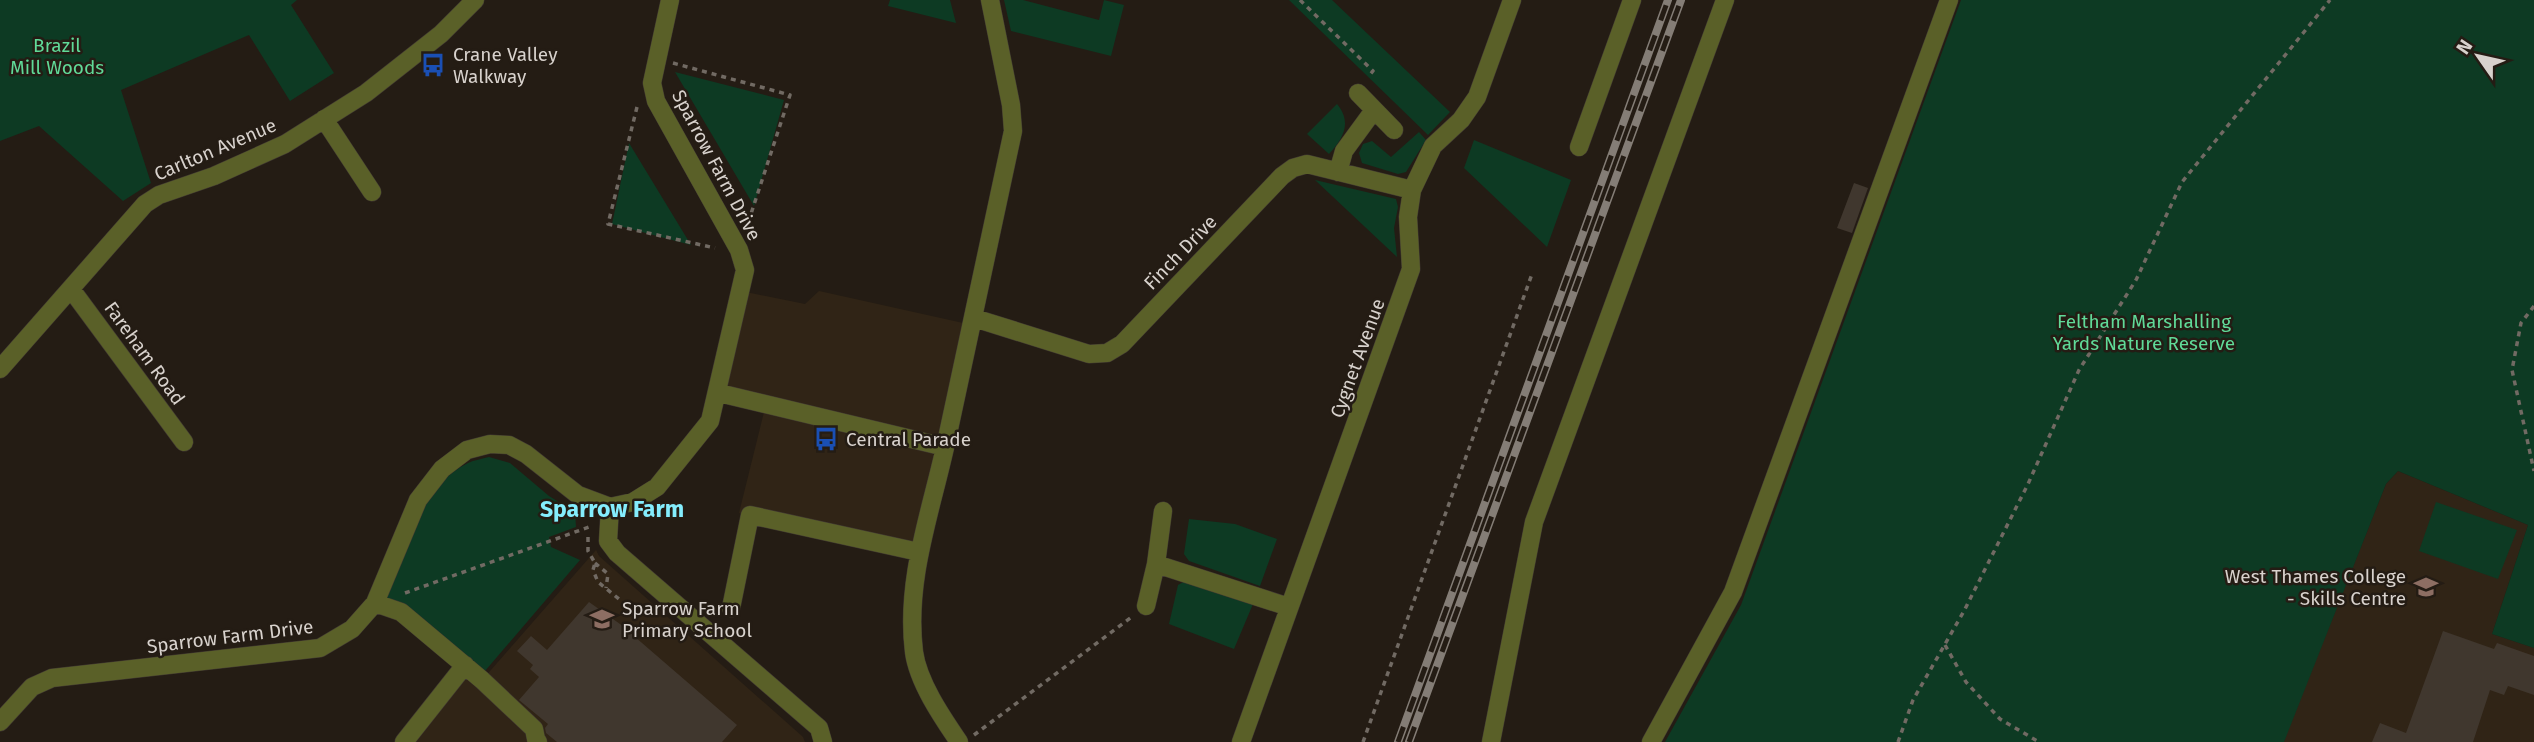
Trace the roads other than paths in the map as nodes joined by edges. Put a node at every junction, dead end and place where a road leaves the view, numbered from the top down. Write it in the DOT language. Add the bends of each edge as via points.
graph roads {
  1 [pos="475,0"];
  2 [pos="670,0"];
  3 [pos="990,0"];
  4 [pos="1512,0"];
  5 [pos="1632,0"];
  6 [pos="1725,0"];
  7 [pos="1950,0"];
  8 [pos="1361,86"];
  9 [pos="1374,110"];
  10 [pos="324,120"];
  11 [pos="1394,130"];
  12 [pos="1579,147"];
  13 [pos="1338,172"];
  14 [pos="1412,190"];
  15 [pos="372,192"];
  16 [pos="71,289"];
  17 [pos="974,318"];
  18 [pos="0,369"];
  19 [pos="719,394"];
  20 [pos="184,442"];
  21 [pos="945,447"];
  22 [pos="610,507"];
  23 [pos="1163,511"];
  24 [pos="919,552"];
  25 [pos="1156,564"];
  26 [pos="375,603"];
  27 [pos="1146,606"];
  28 [pos="1289,607"];
  29 [pos="730,608"];
  30 [pos="465,665"];
  31 [pos="0,722"];
  32 [pos="404,742"];
  33 [pos="538,742"];
  34 [pos="822,742"];
  35 [pos="959,742"];
  36 [pos="1241,742"];
  37 [pos="1491,742"];
  38 [pos="1651,742"];
  1 -- 10 [label="street, Carlton Avenue" via="441,34"];
  2 -- 19 [label="street, Sparrow Farm Drive" via="652,83 656,101 739,250 745,270"];
  3 -- 17 [label="street" via="1012,105 1013,131"];
  4 -- 14 [label="street, Cygnet Avenue" via="1477,97 1433,146"];
  5 -- 12 [label="street"];
  6 -- 37 [label="street" via="1534,522"];
  7 -- 38 [label="street" via="1733,592"];
  8 -- 9 [label="street"];
  9 -- 11 [label="street"];
  9 -- 13 [label="street" via="1344,151"];
  10 -- 15 [label="street"];
  10 -- 16 [label="street, Carlton Avenue" via="285,144 145,204"];
  13 -- 14 [label="street, Finch Drive"];
  13 -- 17 [label="street, Finch Drive" via="1307,164 1282,176 1122,344 1107,353 1089,354"];
  14 -- 28 [label="street, Cygnet Avenue" via="1408,216 1411,269"];
  16 -- 18 [label="street, Carlton Avenue"];
  16 -- 20 [label="street, Fareham Road"];
  17 -- 21 [label="street"];
  19 -- 21 [label="street"];
  19 -- 22 [label="street, Sparrow Farm Drive" via="710,421 657,487 633,502"];
  21 -- 24 [label="street"];
  22 -- 26 [label="street, Sparrow Farm Drive" via="578,495 509,445 467,450 442,469 418,500"];
  22 -- 34 [label="street" via="608,541 617,553 818,728"];
  23 -- 25 [label="street"];
  24 -- 29 [label="street" via="750,515"];
  24 -- 35 [label="street" via="912,601 914,655 933,703"];
  25 -- 27 [label="street"];
  25 -- 28 [label="street"];
  26 -- 30 [label="street" via="401,612"];
  26 -- 31 [label="street, Sparrow Farm Drive" via="352,629 320,649 52,678 32,687"];
  28 -- 36 [label="street, Cygnet Avenue"];
  30 -- 32 [label="street"];
  30 -- 33 [label="street" via="534,730"];
}
